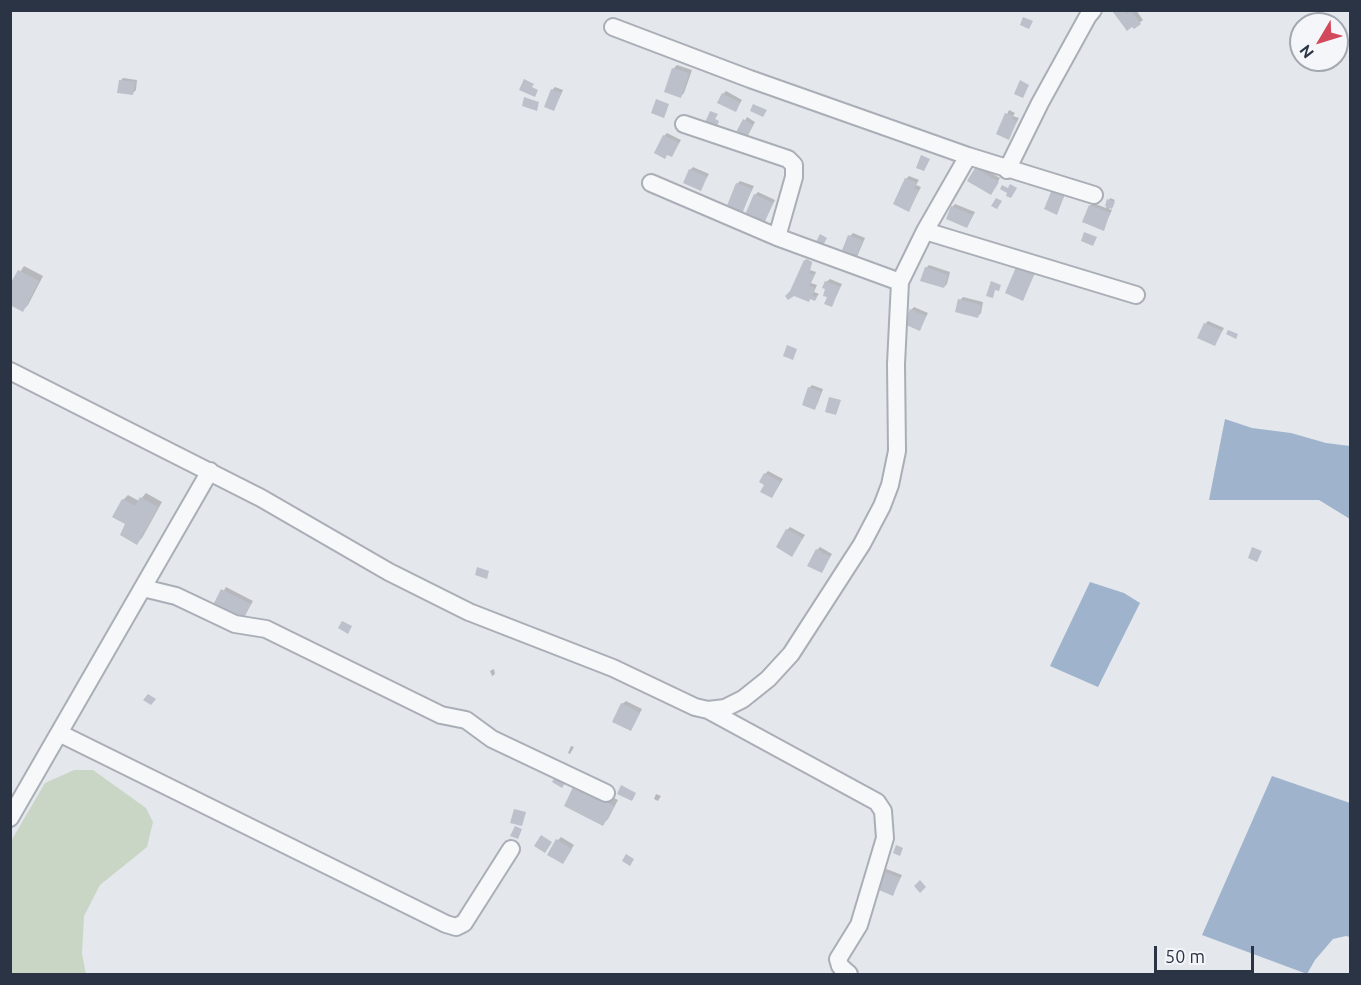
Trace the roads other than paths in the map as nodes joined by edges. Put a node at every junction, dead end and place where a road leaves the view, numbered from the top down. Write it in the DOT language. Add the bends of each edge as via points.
graph roads {
  1 [pos="1093,10"];
  2 [pos="613,27"];
  3 [pos="684,124"];
  4 [pos="968,156"];
  5 [pos="1007,170"];
  6 [pos="651,183"];
  7 [pos="1094,195"];
  8 [pos="925,231"];
  9 [pos="777,237"];
  10 [pos="900,282"];
  11 [pos="1136,295"];
  12 [pos="10,371"];
  13 [pos="210,471"];
  14 [pos="143,588"];
  15 [pos="708,710"];
  16 [pos="59,733"];
  17 [pos="606,793"];
  18 [pos="10,818"];
  19 [pos="511,849"];
  20 [pos="849,975"];
  1 -- 5 [label="street"];
  2 -- 4 [label="street"];
  3 -- 9 [label="street" via="788,159 794,165"];
  4 -- 5 [label="street"];
  4 -- 8 [label="street"];
  5 -- 7 [label="street"];
  6 -- 9 [label="street"];
  8 -- 10 [label="street"];
  8 -- 11 [label="street"];
  9 -- 10 [label="street"];
  10 -- 15 [label="street" via="897,451 882,506 791,654 743,699 725,708"];
  12 -- 13 [label="street"];
  13 -- 14 [label="street"];
  13 -- 15 [label="street" via="389,572 470,612"];
  14 -- 16 [label="street"];
  14 -- 17 [label="street" via="176,596 235,624 266,629 441,715 466,720 492,739"];
  15 -- 20 [label="street" via="877,802 884,811 885,838 859,924 838,959"];
  16 -- 18 [label="street"];
  16 -- 19 [label="street" via="456,927 464,923"];
}
